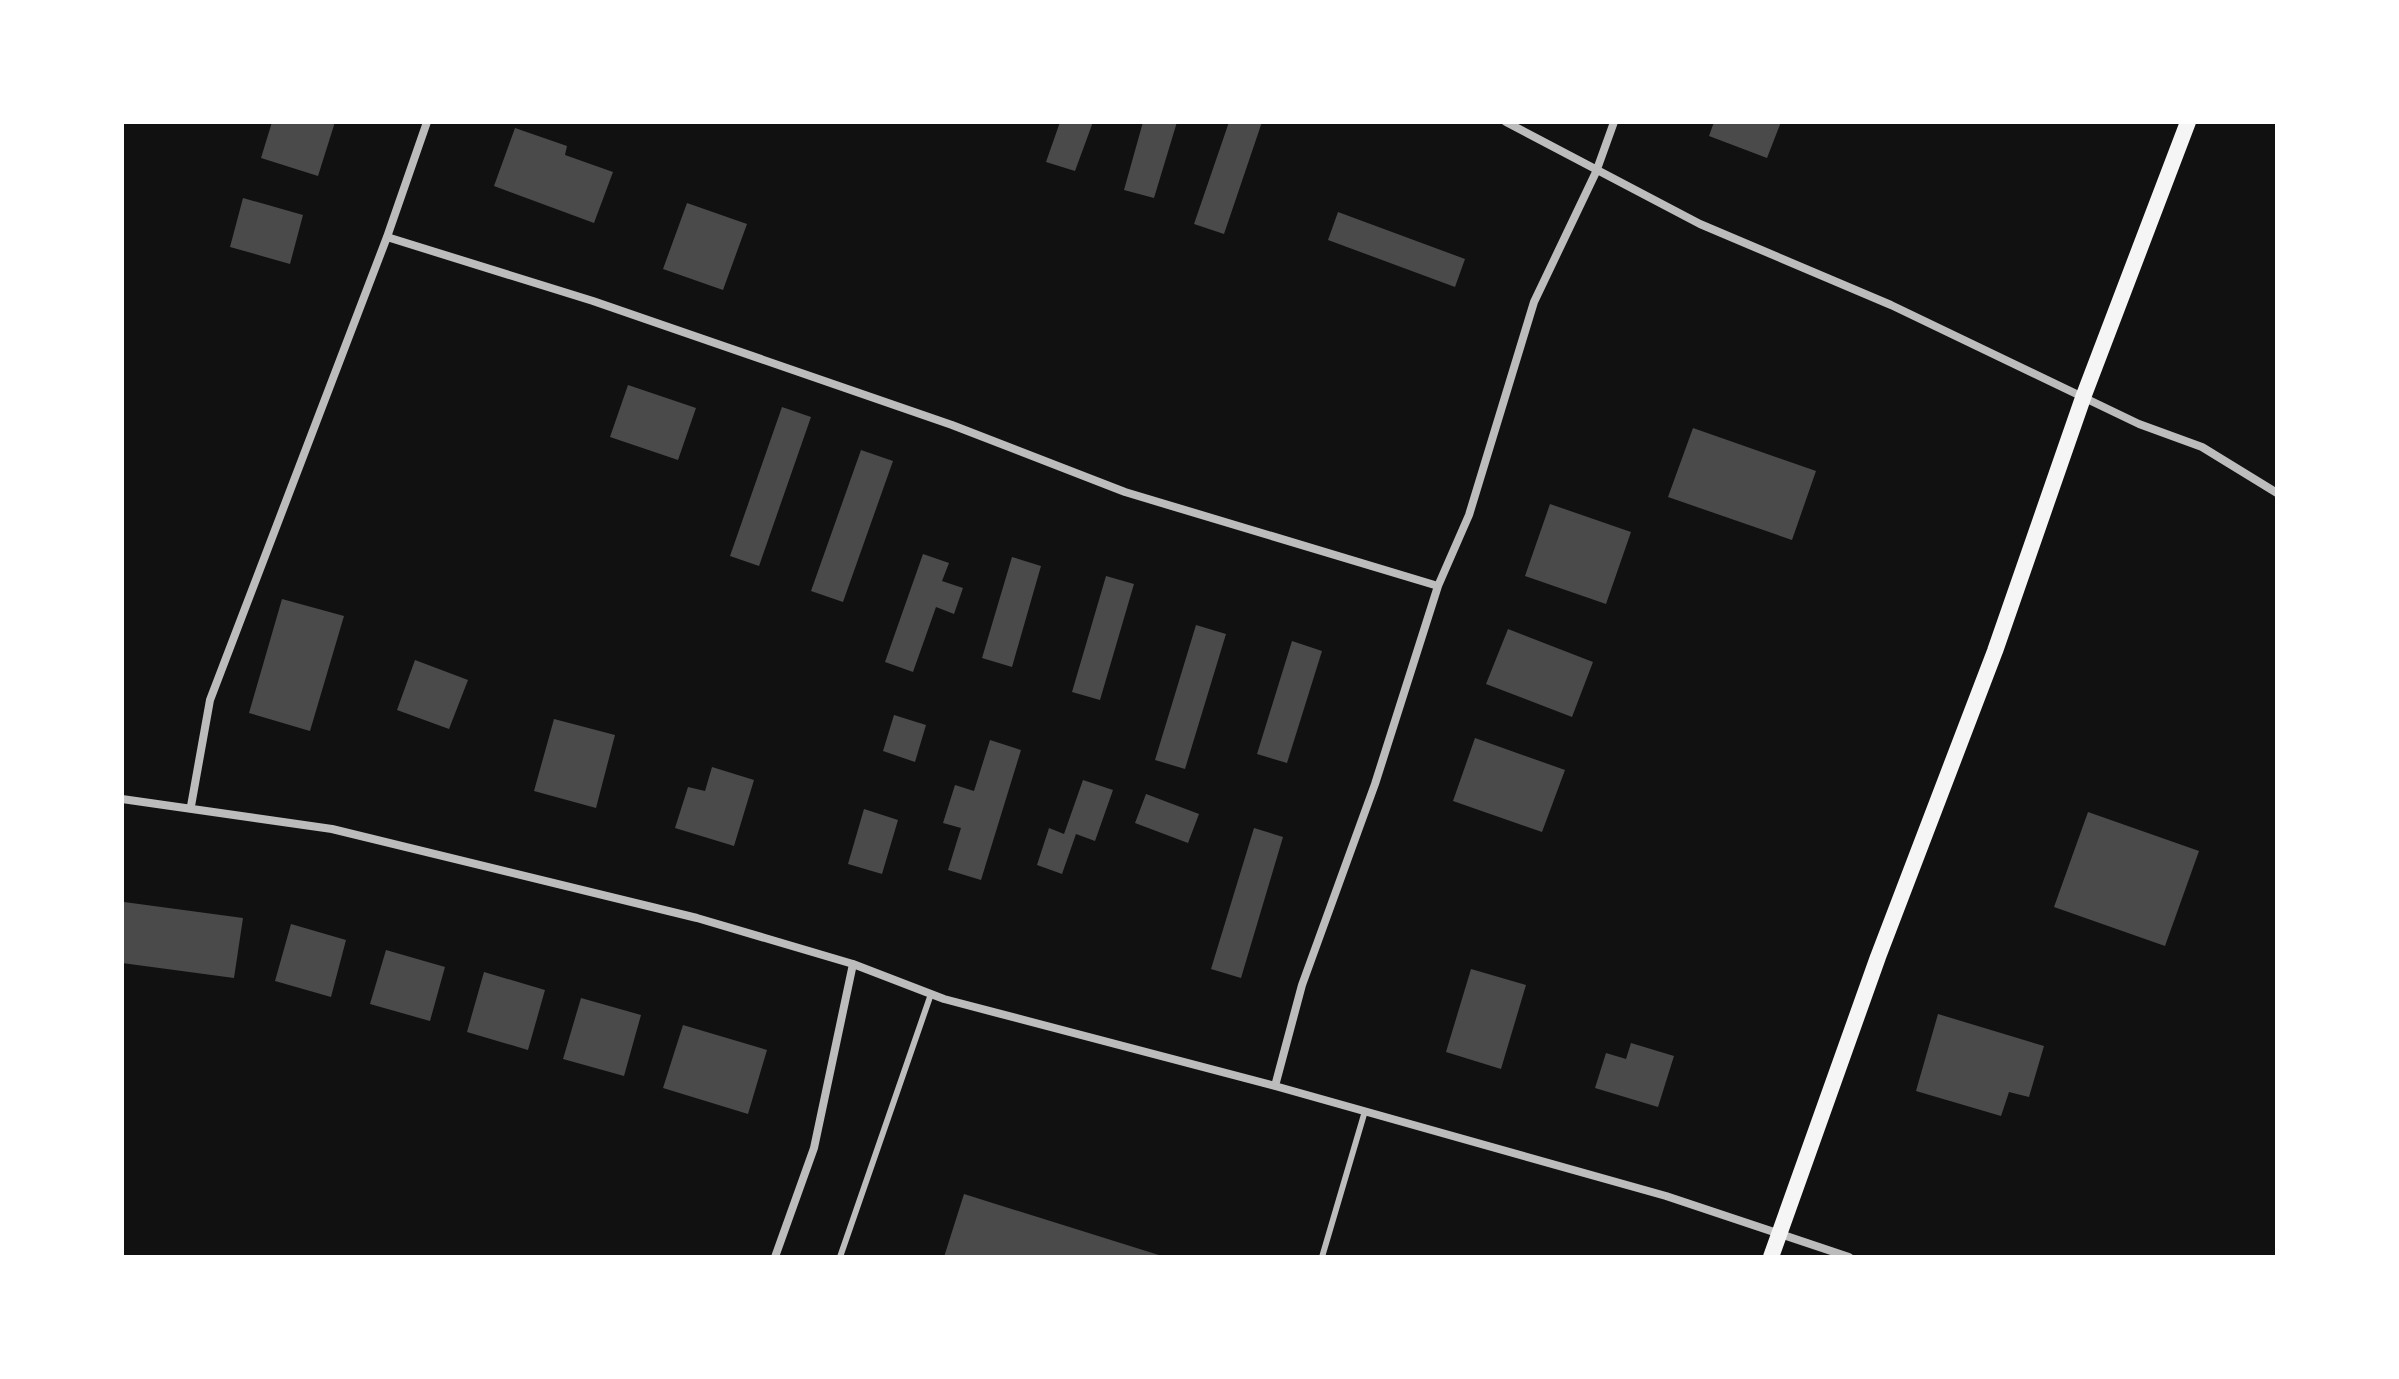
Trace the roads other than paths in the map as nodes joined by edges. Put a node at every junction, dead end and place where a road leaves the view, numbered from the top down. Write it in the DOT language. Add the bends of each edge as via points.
graph roads {
  1 [pos="427,122"];
  2 [pos="1506,122"];
  3 [pos="1614,122"];
  4 [pos="2188,122"];
  5 [pos="1596,172"];
  6 [pos="387,237"];
  7 [pos="2084,395"];
  8 [pos="2277,493"];
  9 [pos="1438,586"];
  10 [pos="122,799"];
  11 [pos="191,806"];
  12 [pos="853,964"];
  13 [pos="931,994"];
  14 [pos="1275,1086"];
  15 [pos="1365,1111"];
  16 [pos="1779,1235"];
  17 [pos="775,1257"];
  18 [pos="840,1257"];
  19 [pos="1322,1257"];
  20 [pos="1771,1257"];
  21 [pos="1849,1257"];
  1 -- 6 [label="street"];
  2 -- 5 [label="street"];
  3 -- 5 [label="street"];
  4 -- 7 [label="main road"];
  5 -- 7 [label="street" via="1700,224"];
  5 -- 9 [label="street" via="1534,302 1469,515"];
  6 -- 9 [label="street" via="593,301 952,425 1125,492"];
  6 -- 11 [label="street" via="210,700"];
  7 -- 8 [label="street" via="2139,424 2202,447"];
  7 -- 16 [label="main road"];
  9 -- 14 [label="street" via="1375,784 1302,985"];
  10 -- 11 [label="street"];
  11 -- 12 [label="street" via="332,829 697,918"];
  12 -- 13 [label="street"];
  12 -- 17 [label="street" via="814,1148"];
  13 -- 14 [label="street"];
  13 -- 18 [label="lane"];
  14 -- 15 [label="street"];
  15 -- 16 [label="street" via="1666,1196"];
  15 -- 19 [label="lane"];
  16 -- 20 [label="main road"];
  16 -- 21 [label="street"];
}
